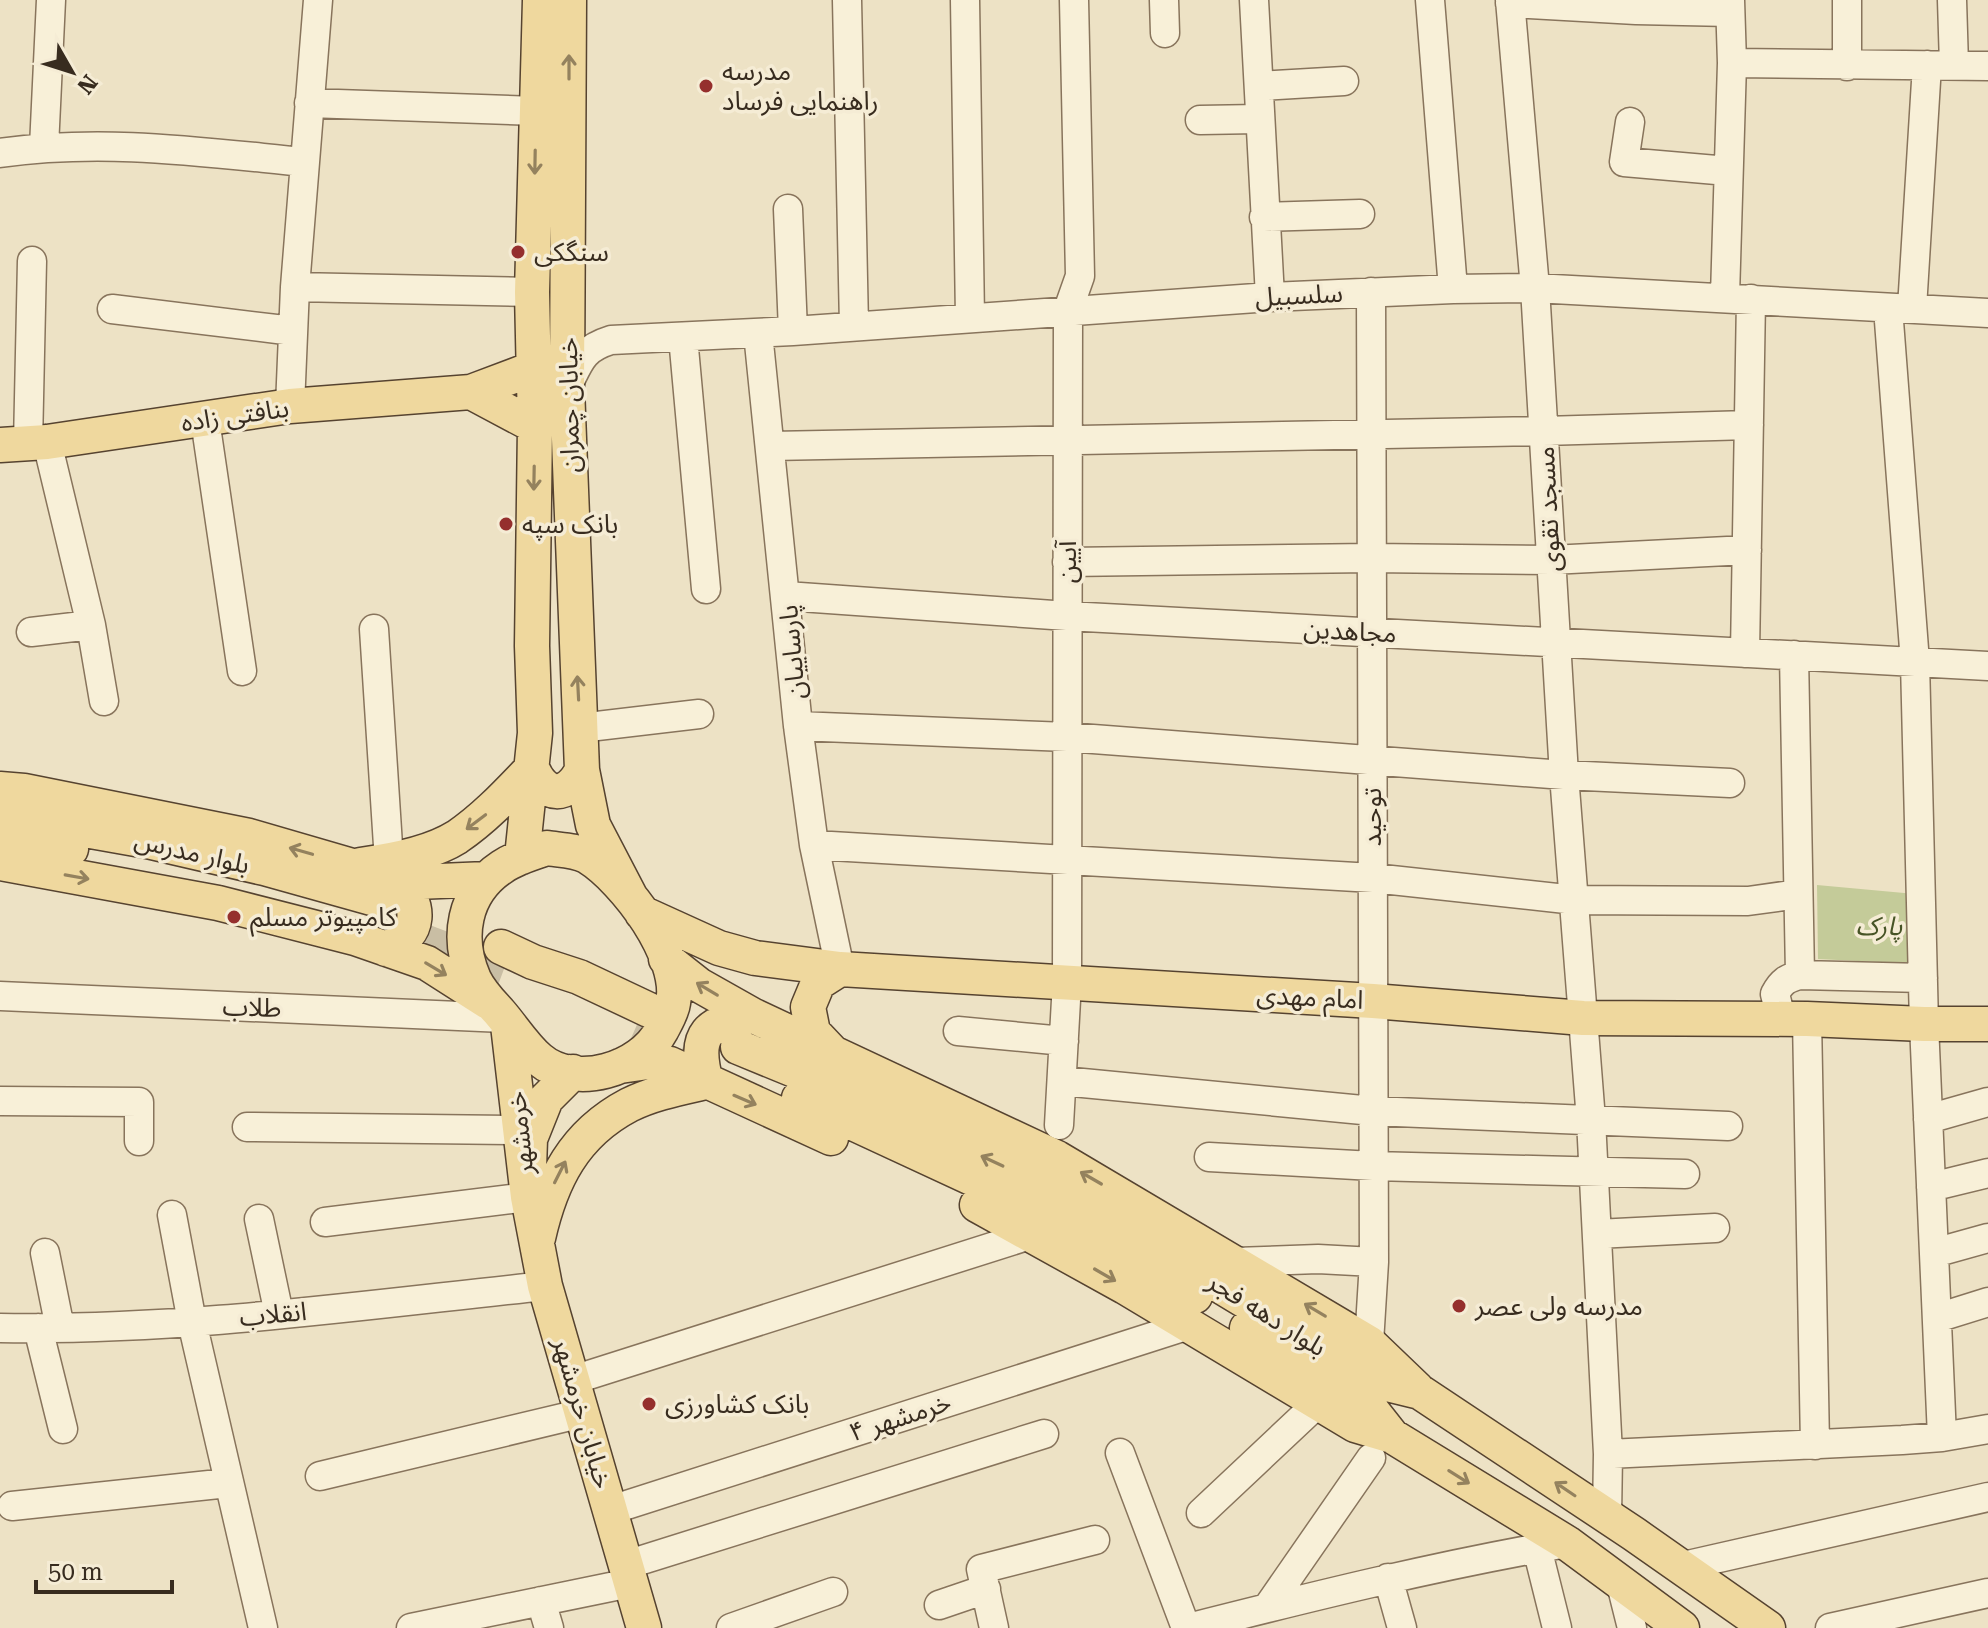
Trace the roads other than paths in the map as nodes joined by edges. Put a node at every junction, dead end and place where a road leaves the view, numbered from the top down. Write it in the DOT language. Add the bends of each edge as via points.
graph roads {
  1 [pos="51,0"];
  2 [pos="318,0"];
  3 [pos="540,0"];
  4 [pos="569,0"];
  5 [pos="847,0"];
  6 [pos="965,0"];
  7 [pos="1074,0"];
  8 [pos="1164,0"];
  9 [pos="1254,0"];
  10 [pos="1430,0"];
  11 [pos="1847,0"];
  12 [pos="1952,0"];
  13 [pos="1510,1"];
  14 [pos="1636,5"];
  15 [pos="1730,6"];
  16 [pos="1165,33"];
  17 [pos="1732,63"];
  18 [pos="1941,65"];
  19 [pos="1847,66"];
  20 [pos="1988,66"];
  21 [pos="1344,81"];
  22 [pos="1259,86"];
  23 [pos="309,103"];
  24 [pos="536,111"];
  25 [pos="1258,119"];
  26 [pos="1200,120"];
  27 [pos="1630,122"];
  28 [pos="44,147"];
  29 [pos="0,153"];
  30 [pos="304,162"];
  31 [pos="1728,171"];
  32 [pos="788,209"];
  33 [pos="1360,214"];
  34 [pos="1264,217"];
  35 [pos="32,261"];
  36 [pos="569,285"];
  37 [pos="295,287"];
  38 [pos="1535,288"];
  39 [pos="1453,289"];
  40 [pos="532,292"];
  41 [pos="1371,292"];
  42 [pos="1270,297"];
  43 [pos="1738,298"];
  44 [pos="1900,308"];
  45 [pos="112,309"];
  46 [pos="1068,310"];
  47 [pos="1988,313"];
  48 [pos="970,318"];
  49 [pos="854,326"];
  50 [pos="293,331"];
  51 [pos="793,331"];
  52 [pos="758,333"];
  53 [pos="683,337"];
  54 [pos="611,340"];
  55 [pos="532,369"];
  56 [pos="567,388"];
  57 [pos="471,392"];
  58 [pos="290,406"];
  59 [pos="205,420"];
  60 [pos="1749,425"];
  61 [pos="535,426"];
  62 [pos="1544,431"];
  63 [pos="1371,435"];
  64 [pos="1067,441"];
  65 [pos="25,444"];
  66 [pos="771,446"];
  67 [pos="1747,550"];
  68 [pos="1371,558"];
  69 [pos="1551,560"];
  70 [pos="1067,562"];
  71 [pos="706,589"];
  72 [pos="786,596"];
  73 [pos="1067,616"];
  74 [pos="91,625"];
  75 [pos="374,629"];
  76 [pos="31,632"];
  77 [pos="1372,633"];
  78 [pos="1556,642"];
  79 [pos="1745,653"];
  80 [pos="1794,655"];
  81 [pos="1915,662"];
  82 [pos="1988,666"];
  83 [pos="242,671"];
  84 [pos="104,701"];
  85 [pos="699,714"];
  86 [pos="798,726"];
  87 [pos="580,728"];
  88 [pos="1067,737"];
  89 [pos="1372,759"];
  90 [pos="532,768"];
  91 [pos="582,770"];
  92 [pos="1564,775"];
  93 [pos="1730,783"];
  94 [pos="0,789"];
  95 [pos="0,815"];
  96 [pos="0,839"];
  97 [pos="814,845"];
  98 [pos="522,857"];
  99 [pos="1068,859"];
  100 [pos="0,863"];
  101 [pos="1373,878"];
  102 [pos="487,879"];
  103 [pos="1798,894"];
  104 [pos="1575,900"];
  105 [pos="386,903"];
  106 [pos="636,904"];
  107 [pos="503,959"];
  108 [pos="666,959"];
  109 [pos="840,969"];
  110 [pos="1800,975"];
  111 [pos="1923,978"];
  112 [pos="1067,982"];
  113 [pos="0,996"];
  114 [pos="1373,1001"];
  115 [pos="502,1016"];
  116 [pos="754,1016"];
  117 [pos="1583,1018"];
  118 [pos="1794,1018"];
  119 [pos="642,1019"];
  120 [pos="1924,1024"];
  121 [pos="1988,1024"];
  122 [pos="958,1031"];
  123 [pos="1064,1041"];
  124 [pos="831,1051"];
  125 [pos="724,1065"];
  126 [pos="620,1066"];
  127 [pos="573,1072"];
  128 [pos="1062,1081"];
  129 [pos="0,1101"];
  130 [pos="1988,1102"];
  131 [pos="1373,1111"];
  132 [pos="1928,1119"];
  133 [pos="1591,1120"];
  134 [pos="1059,1125"];
  135 [pos="1728,1126"];
  136 [pos="247,1127"];
  137 [pos="518,1130"];
  138 [pos="139,1141"];
  139 [pos="1209,1157"];
  140 [pos="1373,1166"];
  141 [pos="1594,1173"];
  142 [pos="1988,1173"];
  143 [pos="1685,1174"];
  144 [pos="1931,1187"];
  145 [pos="528,1197"];
  146 [pos="172,1215"];
  147 [pos="259,1219"];
  148 [pos="325,1222"];
  149 [pos="1715,1228"];
  150 [pos="1033,1234"];
  151 [pos="1597,1234"];
  152 [pos="1988,1238"];
  153 [pos="536,1246"];
  154 [pos="45,1253"];
  155 [pos="1934,1253"];
  156 [pos="1235,1262"];
  157 [pos="1374,1262"];
  158 [pos="545,1286"];
  159 [pos="1988,1302"];
  160 [pos="279,1314"];
  161 [pos="1937,1318"];
  162 [pos="192,1322"];
  163 [pos="1189,1325"];
  164 [pos="0,1328"];
  165 [pos="49,1328"];
  166 [pos="1369,1343"];
  167 [pos="573,1380"];
  168 [pos="1420,1392"];
  169 [pos="1319,1402"];
  170 [pos="583,1413"];
  171 [pos="63,1429"];
  172 [pos="1988,1429"];
  173 [pos="1044,1434"];
  174 [pos="1942,1437"];
  175 [pos="1815,1445"];
  176 [pos="1382,1447"];
  177 [pos="1120,1453"];
  178 [pos="1608,1454"];
  179 [pos="320,1476"];
  180 [pos="228,1483"];
  181 [pos="1988,1497"];
  182 [pos="12,1506"];
  183 [pos="611,1510"];
  184 [pos="1201,1513"];
  185 [pos="1607,1517"];
  186 [pos="1095,1540"];
  187 [pos="1552,1545"];
  188 [pos="1679,1567"];
  189 [pos="628,1574"];
  190 [pos="1388,1578"];
  191 [pos="1621,1584"];
  192 [pos="986,1589"];
  193 [pos="833,1592"];
  194 [pos="1988,1593"];
  195 [pos="541,1601"];
  196 [pos="939,1605"];
  197 [pos="1267,1608"];
  198 [pos="471,1622"];
  199 [pos="1230,1623"];
  200 [pos="263,1628"];
  201 [pos="411,1628"];
  202 [pos="549,1628"];
  203 [pos="644,1628"];
  204 [pos="731,1628"];
  205 [pos="994,1628"];
  206 [pos="1187,1628"];
  207 [pos="1402,1628"];
  208 [pos="1557,1628"];
  209 [pos="1632,1628"];
  210 [pos="1682,1628"];
  211 [pos="1768,1628"];
  212 [pos="1830,1628"];
  1 -- 28 [label="street"];
  2 -- 23 [label="street"];
  3 -- 24 [label="main road, خیابان چمران"];
  36 -- 4 [label="main road, خیابان چمران, one-way"];
  5 -- 49 [label="street"];
  6 -- 48 [label="street"];
  7 -- 46 [label="street, آیین" via="1080,276"];
  8 -- 16 [label="street"];
  9 -- 22 [label="street"];
  10 -- 39 [label="street"];
  11 -- 19 [label="street"];
  12 -- 18 [label="street"];
  13 -- 14 [label="street"];
  13 -- 38 [label="street, مسجد تقوی"];
  14 -- 15 [label="street"];
  15 -- 17 [label="street"];
  17 -- 19 [label="street"];
  17 -- 31 [label="street"];
  18 -- 19 [label="street"];
  18 -- 20 [label="street"];
  18 -- 44 [label="street"];
  21 -- 22 [label="street"];
  22 -- 25 [label="street"];
  23 -- 24 [label="street"];
  23 -- 30 [label="street"];
  24 -- 40 [label="main road, خیابان چمران, one-way"];
  25 -- 26 [label="street"];
  25 -- 34 [label="street"];
  27 -- 31 [label="street" via="1624,162"];
  28 -- 29 [label="street"];
  28 -- 30 [label="street" via="142,146"];
  30 -- 37 [label="street"];
  31 -- 43 [label="street"];
  32 -- 51 [label="street"];
  33 -- 34 [label="street"];
  34 -- 42 [label="street"];
  35 -- 65 [label="street"];
  36 -- 54 [label="street" via="576,309"];
  36 -- 56 [label="main road, خیابان چمران"];
  37 -- 40 [label="street"];
  37 -- 50 [label="street"];
  38 -- 39 [label="street, سلسبیل"];
  38 -- 43 [label="street, سلسبیل"];
  38 -- 62 [label="street, مسجد تقوی"];
  39 -- 41 [label="street, سلسبیل"];
  40 -- 55 [label="main road, خیابان چمران"];
  41 -- 42 [label="street, سلسبیل"];
  41 -- 63 [label="street, توحید"];
  42 -- 46 [label="street, سلسبیل"];
  43 -- 44 [label="street, سلسبیل"];
  43 -- 60 [label="street"];
  44 -- 47 [label="street, سلسبیل"];
  44 -- 81 [label="street"];
  45 -- 50 [label="street"];
  46 -- 48 [label="street, سلسبیل"];
  46 -- 64 [label="street, آیین"];
  48 -- 49 [label="street, سلسبیل"];
  49 -- 51 [label="street, سلسبیل"];
  50 -- 58 [label="street"];
  51 -- 52 [label="street, سلسبیل"];
  52 -- 53 [label="street, سلسبیل"];
  52 -- 66 [label="street, پارساییان"];
  53 -- 54 [label="street, سلسبیل"];
  53 -- 71 [label="street"];
  54 -- 56 [label="street" via="582,357"];
  55 -- 57 [label="main road, بنافتی زاده"];
  55 -- 61 [label="main road, خیابان چمران"];
  87 -- 56 [label="main road, خیابان چمران, one-way"];
  57 -- 58 [label="main road, بنافتی زاده"];
  57 -- 61 [label="main road"];
  58 -- 59 [label="main road, بنافتی زاده"];
  59 -- 65 [label="main road, بنافتی زاده"];
  59 -- 83 [label="street"];
  60 -- 62 [label="street"];
  60 -- 67 [label="street"];
  61 -- 90 [label="main road, خیابان چمران, one-way"];
  62 -- 63 [label="street"];
  62 -- 69 [label="street, مسجد تقوی"];
  63 -- 64 [label="street"];
  63 -- 68 [label="street, توحید"];
  64 -- 66 [label="street"];
  64 -- 70 [label="street, آیین"];
  65 -- 74 [label="street"];
  66 -- 72 [label="street, پارساییان"];
  67 -- 69 [label="street"];
  67 -- 79 [label="street"];
  68 -- 69 [label="street"];
  68 -- 70 [label="street"];
  68 -- 77 [label="street, توحید"];
  69 -- 78 [label="street, مسجد تقوی"];
  70 -- 73 [label="street, آیین"];
  72 -- 73 [label="street, مجاهدین"];
  72 -- 86 [label="street, پارساییان"];
  73 -- 77 [label="street, مجاهدین"];
  73 -- 88 [label="street, آیین"];
  74 -- 76 [label="street"];
  74 -- 84 [label="street"];
  75 -- 105 [label="street"];
  77 -- 78 [label="street, مجاهدین"];
  77 -- 89 [label="street, توحید"];
  78 -- 79 [label="street, مجاهدین"];
  78 -- 92 [label="street, مسجد تقوی"];
  79 -- 80 [label="street, مجاهدین"];
  80 -- 81 [label="street, مجاهدین"];
  80 -- 103 [label="street"];
  81 -- 82 [label="street, مجاهدین"];
  81 -- 111 [label="street"];
  85 -- 87 [label="street"];
  86 -- 88 [label="street"];
  86 -- 97 [label="street, پارساییان"];
  87 -- 91 [label="main road, خیابان چمران"];
  88 -- 89 [label="street"];
  88 -- 99 [label="street, آیین"];
  89 -- 92 [label="street"];
  89 -- 101 [label="street, توحید"];
  90 -- 91 [label="main road" via="537,782 563,791 576,783"];
  90 -- 98 [label="main road, خیابان چمران"];
  90 -- 105 [label="main road, one-way"];
  91 -- 106 [label="main road, خیابان چمران" via="593,825"];
  92 -- 93 [label="street"];
  92 -- 104 [label="street, مسجد تقوی"];
  105 -- 94 [label="main road, one-way" via="352,866 249,836"];
  95 -- 105 [label="main road, بلوار مدرس" via="147,841"];
  96 -- 105 [label="main road, بلوار مدرس"];
  97 -- 99 [label="street"];
  97 -- 109 [label="street, پارساییان"];
  98 -- 102 [label="main road"];
  98 -- 106 [label="main road" via="547,848 585,854"];
  99 -- 101 [label="street"];
  99 -- 112 [label="street, آیین"];
  100 -- 105 [label="main road, one-way" via="218,903 355,938"];
  101 -- 104 [label="street"];
  101 -- 114 [label="street, توحید"];
  102 -- 105 [label="main road" via="417,882"];
  102 -- 115 [label="main road" via="471,900 464,949 475,982"];
  103 -- 104 [label="street" via="1748,901"];
  103 -- 110 [label="street"];
  104 -- 117 [label="street, مسجد تقوی"];
  105 -- 115 [label="main road, one-way" via="427,963"];
  106 -- 108 [label="main road" via="660,939"];
  106 -- 109 [label="main road, امام مهدی" via="731,952"];
  107 -- 119 [label="main road"];
  116 -- 108 [label="main road, one-way"];
  108 -- 126 [label="main road" via="674,1003 660,1034 639,1058"];
  109 -- 112 [label="main road, امام مهدی"];
  109 -- 124 [label="main road" via="818,983 808,1007 813,1032"];
  110 -- 111 [label="street"];
  110 -- 118 [label="street" via="1789,977 1775,994"];
  111 -- 120 [label="street"];
  112 -- 114 [label="main road, امام مهدی"];
  112 -- 123 [label="street, آیین"];
  113 -- 115 [label="street, طلاب"];
  114 -- 117 [label="main road, امام مهدی"];
  114 -- 131 [label="street, توحید"];
  115 -- 127 [label="main road" via="541,1061"];
  115 -- 137 [label="main road, خرمشهر"];
  116 -- 124 [label="main road"];
  116 -- 125 [label="main road" via="714,1025 702,1043 701,1062"];
  117 -- 118 [label="main road, امام مهدی"];
  117 -- 133 [label="street, مسجد تقوی"];
  118 -- 120 [label="main road, امام مهدی"];
  118 -- 175 [label="street"];
  120 -- 121 [label="main road, امام مهدی"];
  120 -- 132 [label="street"];
  122 -- 123 [label="street"];
  123 -- 128 [label="street, آیین"];
  156 -- 124 [label="main road, one-way" via="1057,1158"];
  125 -- 126 [label="main road"];
  125 -- 150 [label="main road, one-way"];
  153 -- 125 [label="main road, one-way" via="563,1164 594,1131 628,1106"];
  168 -- 125 [label="main road, بلوار دهه فجر, one-way" via="1379,1382 1085,1204 816,1079"];
  125 -- 176 [label="main road, بلوار دهه فجر" via="1062,1220 1190,1293 1366,1403"];
  126 -- 127 [label="main road"];
  127 -- 145 [label="main road, خرمشهر" via="546,1099 530,1139"];
  128 -- 131 [label="street"];
  128 -- 134 [label="street, آیین"];
  129 -- 138 [label="street" via="139,1102"];
  130 -- 132 [label="street"];
  131 -- 133 [label="street"];
  131 -- 140 [label="street, توحید"];
  132 -- 144 [label="street"];
  133 -- 135 [label="street"];
  133 -- 141 [label="street, مسجد تقوی"];
  136 -- 137 [label="street"];
  137 -- 145 [label="main road, خرمشهر"];
  139 -- 140 [label="street"];
  140 -- 141 [label="street"];
  140 -- 157 [label="street, توحید"];
  141 -- 143 [label="street"];
  141 -- 151 [label="street, مسجد تقوی"];
  142 -- 144 [label="street"];
  144 -- 155 [label="street"];
  145 -- 148 [label="street"];
  145 -- 153 [label="main road, خیابان خرمشهر"];
  146 -- 162 [label="street"];
  147 -- 160 [label="street"];
  149 -- 151 [label="street"];
  150 -- 163 [label="main road, one-way"];
  150 -- 167 [label="street"];
  151 -- 178 [label="street, مسجد تقوی"];
  152 -- 155 [label="street"];
  153 -- 158 [label="main road, خیابان خرمشهر"];
  154 -- 165 [label="street"];
  155 -- 161 [label="street"];
  156 -- 157 [label="street"];
  166 -- 156 [label="main road, one-way"];
  157 -- 166 [label="street, توحید"];
  158 -- 160 [label="street, انقلاب"];
  158 -- 167 [label="main road, خیابان خرمشهر"];
  159 -- 161 [label="street"];
  160 -- 162 [label="street, انقلاب"];
  161 -- 174 [label="street"];
  162 -- 165 [label="street, انقلاب"];
  162 -- 180 [label="street"];
  163 -- 169 [label="main road"];
  163 -- 183 [label="street, خرمشهر ۴"];
  164 -- 165 [label="street, انقلاب"];
  165 -- 171 [label="street"];
  166 -- 168 [label="main road"];
  167 -- 170 [label="main road, خیابان خرمشهر"];
  185 -- 168 [label="main road, بلوار دهه فجر, one-way"];
  169 -- 176 [label="main road"];
  169 -- 184 [label="street"];
  170 -- 179 [label="street"];
  170 -- 183 [label="main road, خیابان خرمشهر"];
  172 -- 174 [label="street"];
  173 -- 189 [label="street"];
  174 -- 175 [label="street"];
  175 -- 178 [label="street"];
  176 -- 187 [label="main road, بلوار دهه فجر, one-way"];
  176 -- 197 [label="street"];
  177 -- 206 [label="street"];
  178 -- 185 [label="street, مسجد تقوی"];
  180 -- 182 [label="street"];
  180 -- 200 [label="street"];
  181 -- 188 [label="street"];
  183 -- 189 [label="main road, خیابان خرمشهر"];
  185 -- 188 [label="main road, بلوار دهه فجر"];
  186 -- 192 [label="street" via="981,1569"];
  187 -- 190 [label="street"];
  187 -- 191 [label="main road, بلوار دهه فجر"];
  187 -- 208 [label="street"];
  188 -- 211 [label="main road, بلوار دهه فجر"];
  189 -- 195 [label="street"];
  189 -- 203 [label="main road, خیابان خرمشهر"];
  190 -- 197 [label="street"];
  190 -- 207 [label="street"];
  191 -- 209 [label="street"];
  191 -- 210 [label="main road, بلوار دهه فجر"];
  192 -- 196 [label="street"];
  192 -- 205 [label="street"];
  193 -- 204 [label="street"];
  194 -- 212 [label="street"];
  195 -- 198 [label="street"];
  195 -- 202 [label="street"];
  197 -- 199 [label="street"];
  198 -- 201 [label="street"];
  199 -- 206 [label="street"];
}
